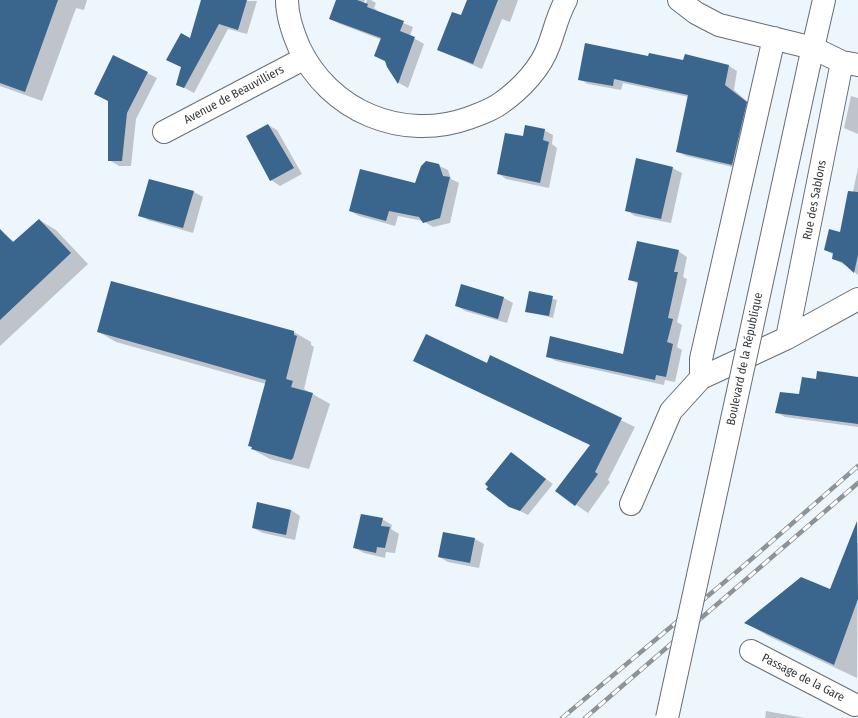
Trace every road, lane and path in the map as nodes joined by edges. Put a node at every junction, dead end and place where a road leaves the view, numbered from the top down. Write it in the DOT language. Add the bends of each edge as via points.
graph roads {
  1 [pos="287,0"];
  2 [pos="566,0"];
  3 [pos="680,0"];
  4 [pos="824,0"];
  5 [pos="774,38"];
  6 [pos="811,56"];
  7 [pos="305,58"];
  8 [pos="850,64"];
  9 [pos="164,132"];
  10 [pos="858,299"];
  11 [pos="787,338"];
  12 [pos="701,378"];
  13 [pos="631,504"];
  14 [pos="751,651"];
  15 [pos="855,706"];
  16 [pos="668,718"];
  1 -- 7 [label="street" via="295,37"];
  2 -- 7 [label="street" via="559,13 549,46 525,82 491,109 453,124 407,126 378,120 343,101 323,83"];
  3 -- 5 [label="street, Rue des Sablons" via="696,13 719,25"];
  4 -- 6 [label="street, Boulevard de la République"];
  5 -- 6 [label="street, Rue des Sablons"];
  5 -- 12 [label="street" via="701,358"];
  6 -- 8 [label="street, Rue des Sablons"];
  6 -- 16 [label="street, Boulevard de la République, bridge"];
  7 -- 9 [label="street, Avenue de Beauvilliers"];
  8 -- 11 [label="street, Rue des Sablons"];
  10 -- 11 [label="street"];
  11 -- 12 [label="street"];
  12 -- 13 [label="street" via="671,411"];
  14 -- 15 [label="street, Passage de la Gare"];
}
